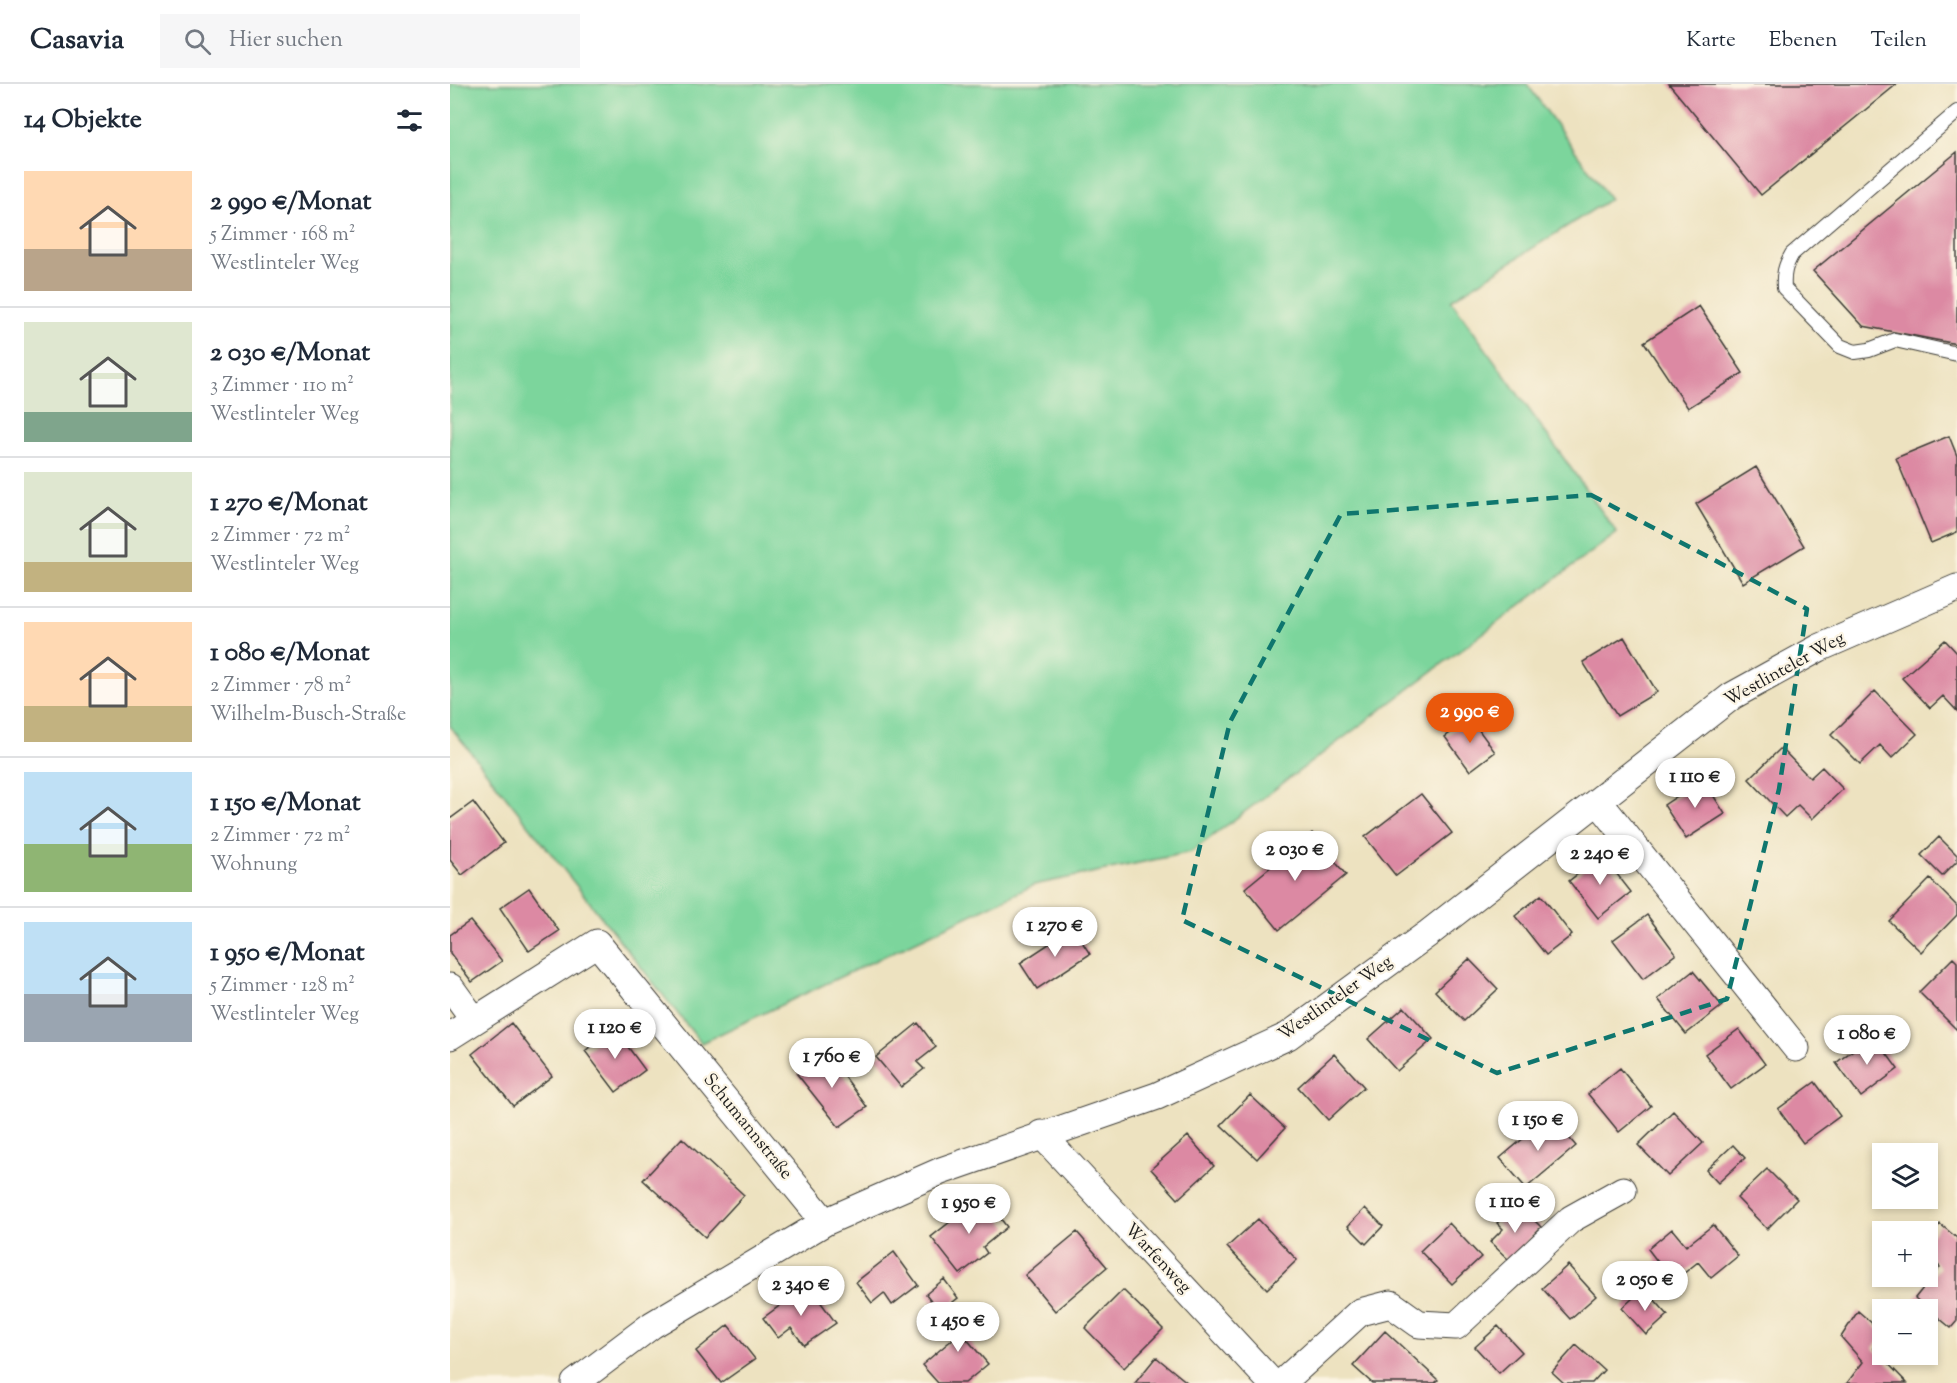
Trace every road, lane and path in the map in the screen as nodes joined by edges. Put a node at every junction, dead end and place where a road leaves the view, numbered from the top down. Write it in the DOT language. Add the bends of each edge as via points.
graph roads {
  1 [pos="1957,112"];
  2 [pos="1957,354"];
  3 [pos="1957,588"];
  4 [pos="1598,801"];
  5 [pos="450,987"];
  6 [pos="474,1020"];
  7 [pos="450,1036"];
  8 [pos="1796,1048"];
  9 [pos="1041,1134"];
  10 [pos="1623,1190"];
  11 [pos="825,1222"];
  12 [pos="575,1383"];
  13 [pos="1272,1383"];
  14 [pos="1282,1383"];
  1 -- 2 [label="lane" via="1792,254 1783,277 1784,288 1840,346 1856,352 1895,340"];
  3 -- 4 [label="street, Westlinteler Weg" via="1819,648 1732,696"];
  4 -- 8 [label="street"];
  4 -- 9 [label="street, Westlinteler Weg" via="1429,933 1288,1036 1157,1096"];
  5 -- 6 [label="street"];
  6 -- 7 [label="street, Schumannstraße"];
  6 -- 11 [label="street, Schumannstraße" via="597,943"];
  9 -- 11 [label="street, Westlinteler Weg" via="941,1171"];
  9 -- 13 [label="street, Warfenweg"];
  10 -- 14 [label="street" via="1571,1219 1456,1326 1419,1324 1391,1304 1360,1312"];
  11 -- 12 [label="street, Westlinteler Weg" via="652,1325"];
}
